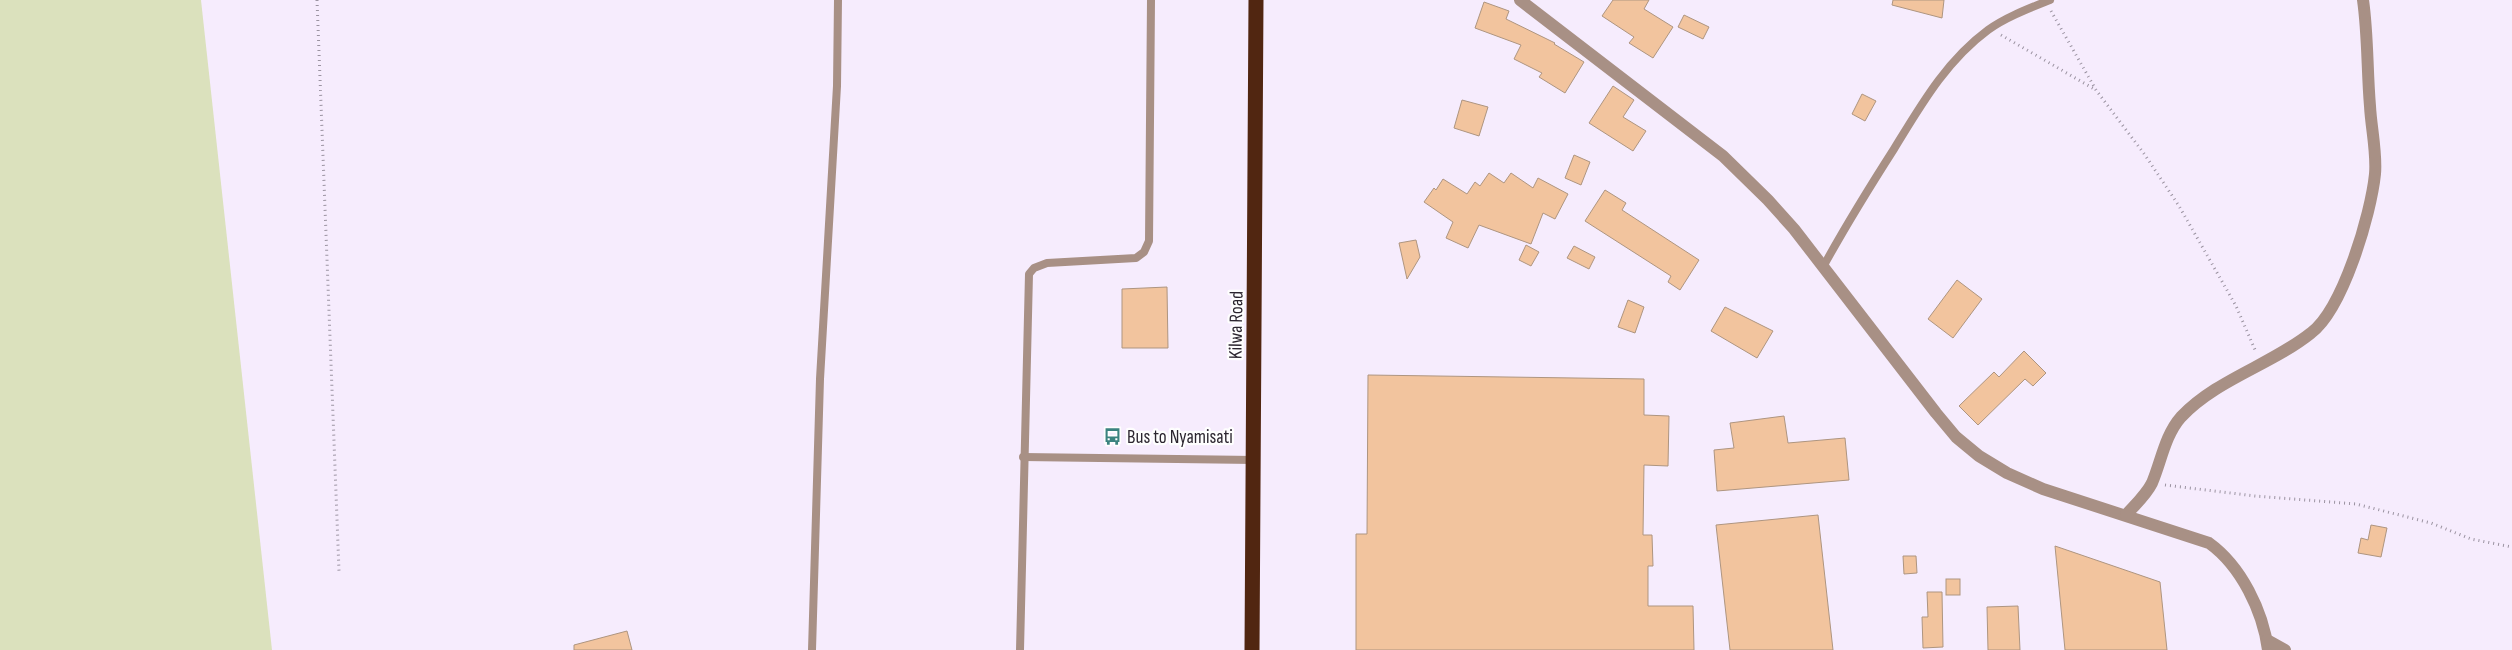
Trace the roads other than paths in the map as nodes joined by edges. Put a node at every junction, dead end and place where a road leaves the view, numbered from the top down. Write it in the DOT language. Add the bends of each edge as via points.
graph roads {
  1 [pos="838,0"];
  2 [pos="1151,0"];
  3 [pos="1256,0"];
  4 [pos="1520,0"];
  5 [pos="2362,0"];
  6 [pos="2048,1"];
  7 [pos="1823,267"];
  8 [pos="1023,457"];
  9 [pos="1254,460"];
  10 [pos="2126,515"];
  11 [pos="2267,645"];
  12 [pos="812,650"];
  13 [pos="1020,650"];
  14 [pos="1252,650"];
  15 [pos="2285,650"];
  1 -- 12 [label="lane"];
  2 -- 8 [label="lane" via="1150,241 1136,258 1047,264 1034,268 1029,274"];
  3 -- 9 [label="highway, Kilwa Road"];
  4 -- 7 [label="street" via="1723,156 1768,200"];
  5 -- 10 [label="street" via="2375,173 2348,275 2331,312 2313,332 2204,397 2180,418 2151,484"];
  6 -- 7 [label="lane" via="1990,29 1969,46 1923,100 1856,207"];
  7 -- 10 [label="street" via="1936,413 1956,437 1979,456 2043,489"];
  8 -- 9 [label="lane"];
  8 -- 13 [label="lane"];
  9 -- 14 [label="highway, Kilwa Road"];
  10 -- 11 [label="street" via="2209,542 2224,554 2247,586"];
  11 -- 15 [label="street"];
}
